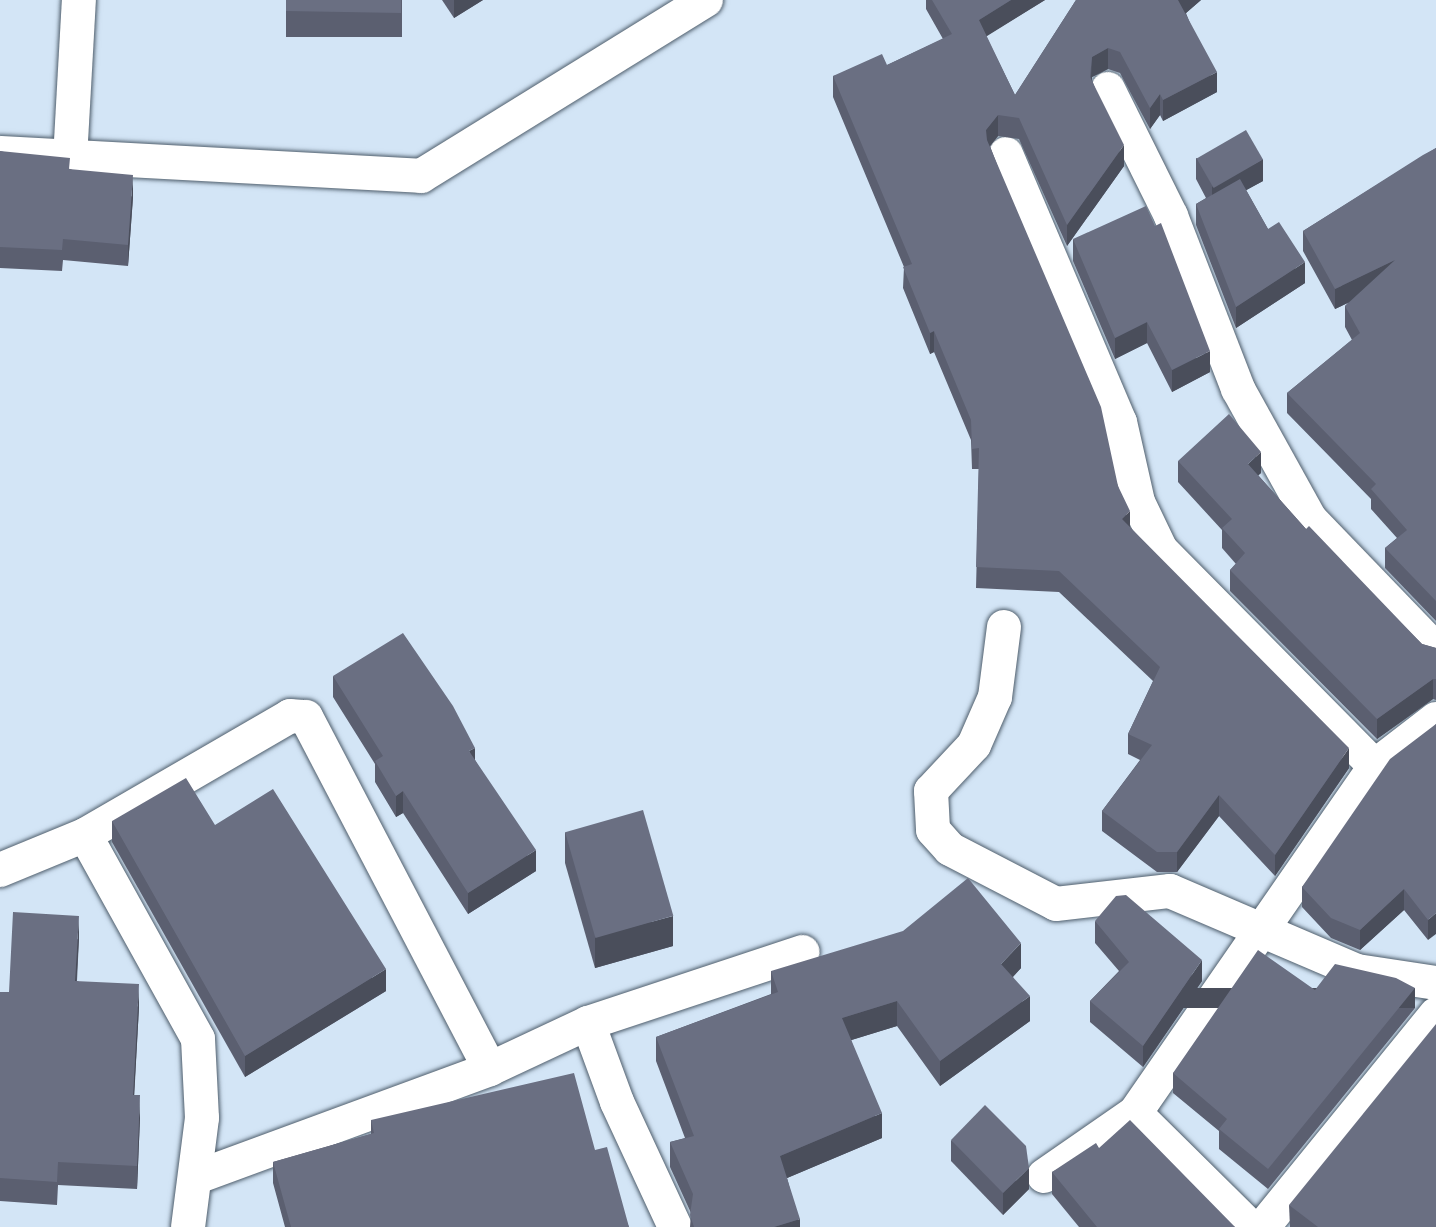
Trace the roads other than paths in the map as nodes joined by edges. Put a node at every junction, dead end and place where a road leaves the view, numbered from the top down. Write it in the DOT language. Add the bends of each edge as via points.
graph roads {
  1 [pos="79,0"];
  2 [pos="706,0"];
  3 [pos="1108,89"];
  4 [pos="0,153"];
  5 [pos="1006,154"];
  6 [pos="70,159"];
  7 [pos="1004,627"];
  8 [pos="1436,650"];
  9 [pos="1436,719"];
  10 [pos="1375,766"];
  11 [pos="85,835"];
  12 [pos="0,870"];
  13 [pos="1265,930"];
  14 [pos="803,952"];
  15 [pos="1436,983"];
  16 [pos="1436,1014"];
  17 [pos="588,1023"];
  18 [pos="490,1069"];
  19 [pos="1135,1113"];
  20 [pos="1044,1176"];
  21 [pos="197,1177"];
  22 [pos="188,1227"];
  23 [pos="675,1227"];
  24 [pos="1250,1227"];
  25 [pos="1263,1227"];
  1 -- 6 [label="street"];
  2 -- 6 [label="street" via="421,176"];
  3 -- 8 [label="street" via="1171,216 1238,389 1299,500 1320,530"];
  4 -- 6 [label="street"];
  5 -- 10 [label="street" via="1120,422 1138,502 1161,550"];
  7 -- 13 [label="street" via="995,697 974,745 931,791 933,830 950,849 1056,904 1170,891"];
  9 -- 10 [label="street"];
  10 -- 13 [label="street"];
  11 -- 12 [label="street"];
  11 -- 18 [label="street" via="290,716 300,715 312,723"];
  11 -- 21 [label="street" via="198,1039 202,1118"];
  13 -- 15 [label="street" via="1357,971"];
  13 -- 19 [label="street"];
  14 -- 17 [label="street"];
  16 -- 25 [label="street"];
  17 -- 18 [label="street"];
  17 -- 23 [label="street" via="617,1102"];
  18 -- 21 [label="street"];
  19 -- 20 [label="street"];
  19 -- 24 [label="street"];
  21 -- 22 [label="street"];
}
